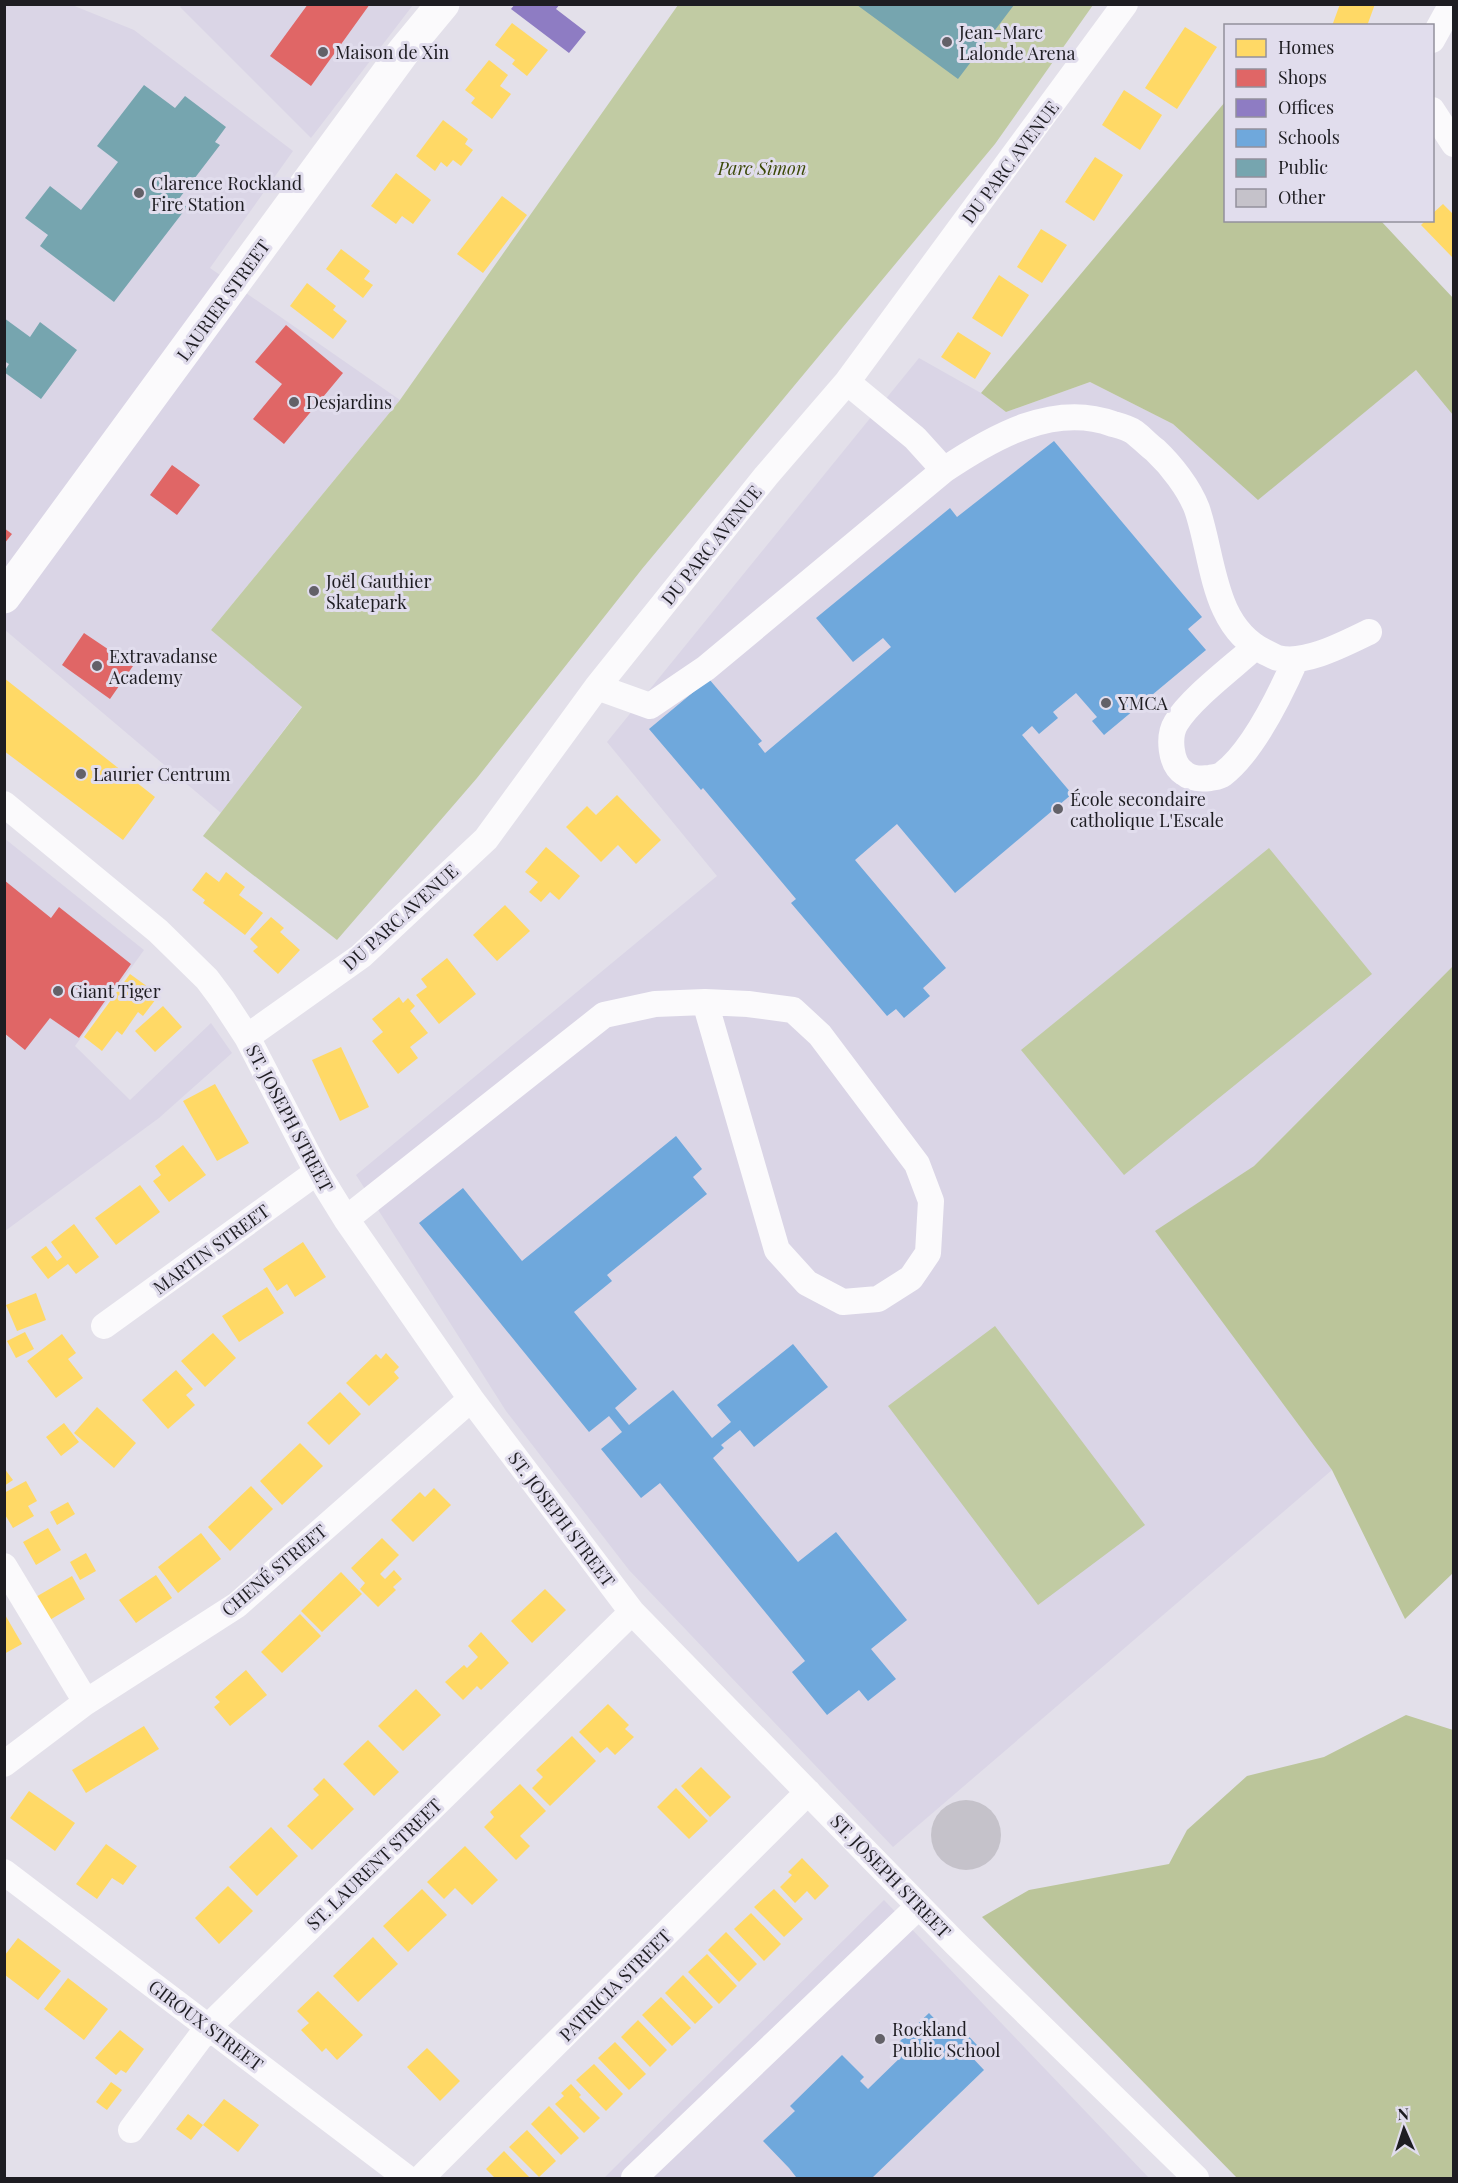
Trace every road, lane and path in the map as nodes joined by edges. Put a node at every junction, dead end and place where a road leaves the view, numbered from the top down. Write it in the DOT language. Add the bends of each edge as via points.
graph roads {
  1 [pos="443,4"];
  2 [pos="1125,4"];
  3 [pos="1454,6"];
  4 [pos="1434,36"];
  5 [pos="1434,113"];
  6 [pos="1454,144"];
  7 [pos="846,382"];
  8 [pos="944,470"];
  9 [pos="4,597"];
  10 [pos="1369,632"];
  11 [pos="1255,647"];
  12 [pos="1296,658"];
  13 [pos="597,687"];
  14 [pos="4,804"];
  15 [pos="705,1002"];
  16 [pos="246,1037"];
  17 [pos="317,1172"];
  18 [pos="346,1219"];
  19 [pos="104,1326"];
  20 [pos="471,1399"];
  21 [pos="4,1566"];
  22 [pos="632,1612"];
  23 [pos="86,1702"];
  24 [pos="4,1764"];
  25 [pos="808,1792"];
  26 [pos="4,1872"];
  27 [pos="919,1906"];
  28 [pos="208,2027"];
  29 [pos="131,2130"];
  30 [pos="407,2178"];
  31 [pos="421,2178"];
  32 [pos="634,2178"];
  33 [pos="1196,2178"];
  1 -- 9 [label="main road, LAURIER STREET" via="404,51"];
  2 -- 7 [label="street, DU PARC AVENUE"];
  3 -- 4 [label="street"];
  5 -- 6 [label="street"];
  7 -- 8 [label="street" via="915,438"];
  7 -- 13 [label="street, DU PARC AVENUE"];
  8 -- 11 [label="street" via="1014,430 1055,418 1095,417 1133,431 1170,464 1196,507 1224,608 1236,630"];
  8 -- 13 [label="street" via="706,668 650,706"];
  10 -- 12 [label="street" via="1332,649"];
  11 -- 12 [label="street" via="1278,658"];
  11 -- 12 [label="street" via="1184,710 1174,725 1174,760 1184,773 1201,779 1221,776 1236,762 1272,709"];
  13 -- 16 [label="street, DU PARC AVENUE" via="486,839 361,956"];
  14 -- 16 [label="street, ST. JOSEPH STREET" via="158,931 207,979"];
  15 -- 15 [label="street" via="777,1250 807,1283 843,1302 878,1299 911,1278 928,1253 931,1201 917,1164 820,1035 793,1010"];
  15 -- 18 [label="street" via="655,1004 604,1015"];
  16 -- 17 [label="street, ST. JOSEPH STREET"];
  17 -- 18 [label="street, ST. JOSEPH STREET"];
  17 -- 19 [label="street, MARTIN STREET"];
  18 -- 20 [label="street, ST. JOSEPH STREET"];
  20 -- 22 [label="street, ST. JOSEPH STREET"];
  20 -- 23 [label="street, CHENÉ STREET" via="237,1605"];
  21 -- 23 [label="street"];
  22 -- 25 [label="street, ST. JOSEPH STREET"];
  22 -- 28 [label="street, ST. LAURENT STREET"];
  23 -- 24 [label="street, CHENÉ STREET"];
  25 -- 27 [label="street, ST. JOSEPH STREET"];
  25 -- 31 [label="street, PATRICIA STREET"];
  26 -- 28 [label="street, GIROUX STREET"];
  27 -- 32 [label="street"];
  27 -- 33 [label="street, ST. JOSEPH STREET"];
  28 -- 29 [label="street, ST. LAURENT STREET"];
  28 -- 30 [label="street, GIROUX STREET"];
}
